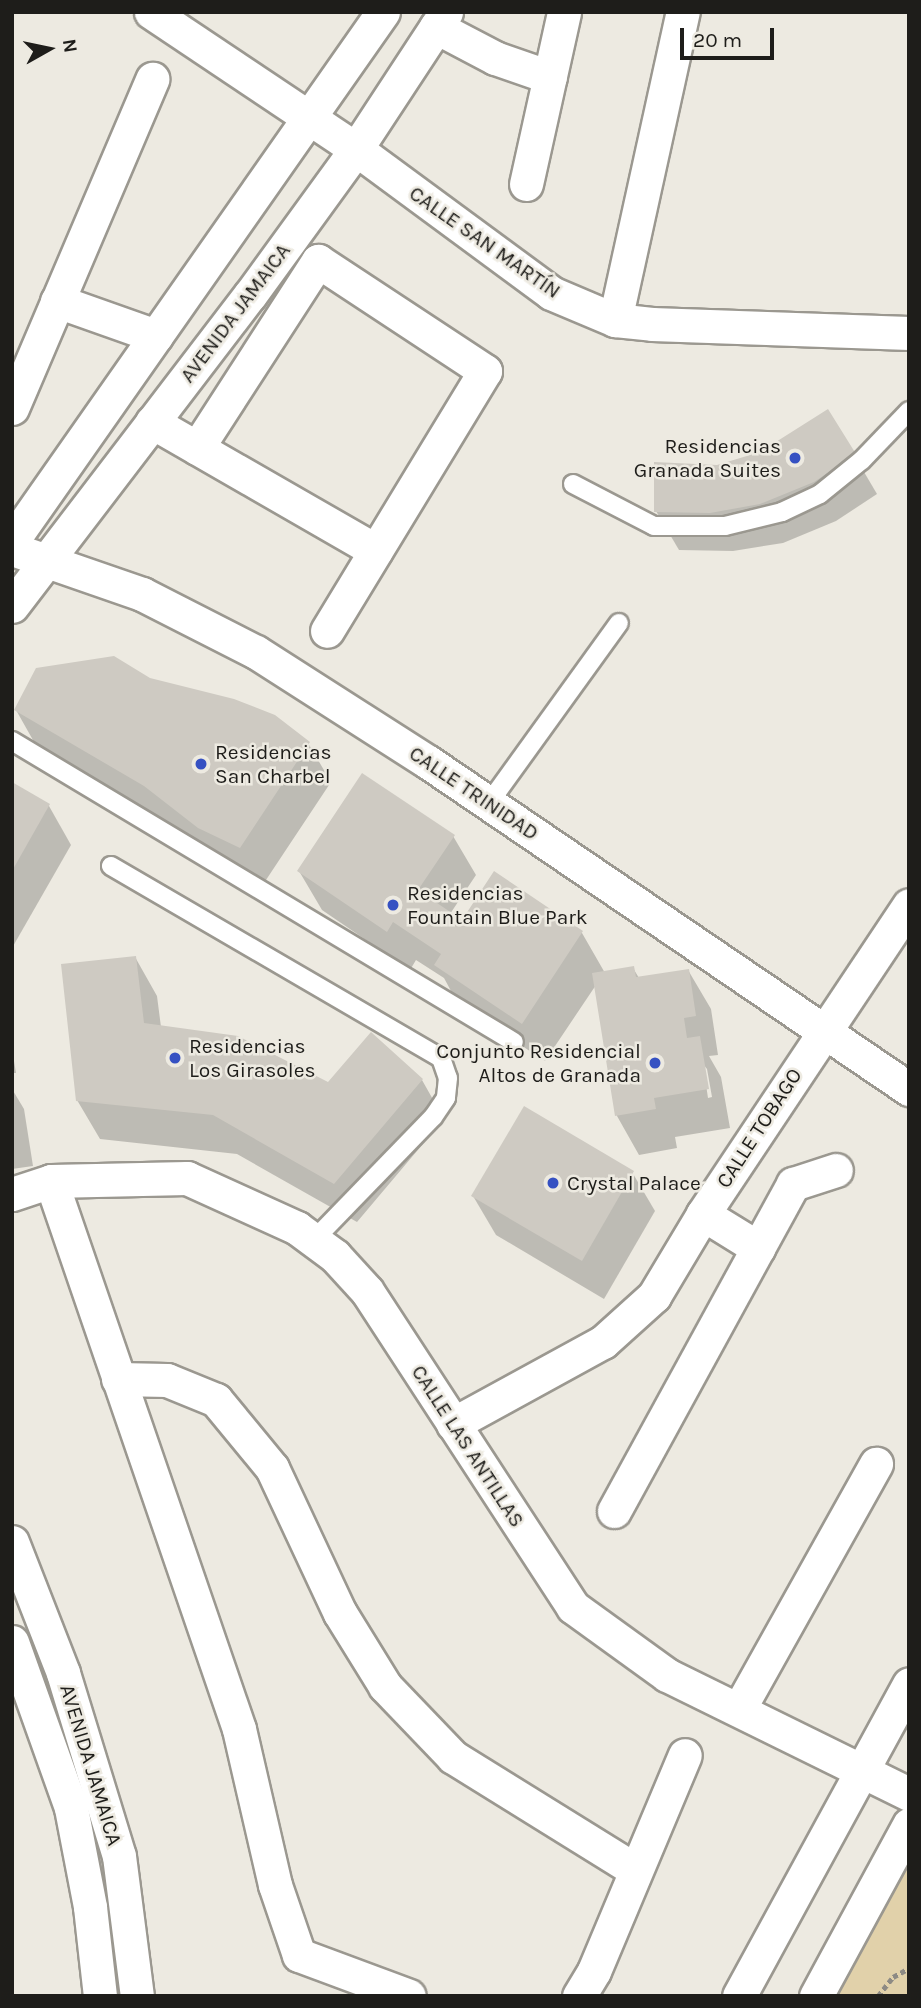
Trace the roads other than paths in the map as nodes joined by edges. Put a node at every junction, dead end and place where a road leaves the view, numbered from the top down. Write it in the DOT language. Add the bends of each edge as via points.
graph roads {
  1 [pos="151,12"];
  2 [pos="383,12"];
  3 [pos="564,12"];
  4 [pos="683,12"];
  5 [pos="441,19"];
  6 [pos="550,77"];
  7 [pos="152,79"];
  8 [pos="308,121"];
  9 [pos="356,149"];
  10 [pos="526,184"];
  11 [pos="57,302"];
  12 [pos="615,320"];
  13 [pos="909,333"];
  14 [pos="156,336"];
  15 [pos="12,408"];
  16 [pos="909,411"];
  17 [pos="152,422"];
  18 [pos="197,448"];
  19 [pos="573,484"];
  20 [pos="12,541"];
  21 [pos="12,549"];
  22 [pos="376,551"];
  23 [pos="45,561"];
  24 [pos="12,606"];
  25 [pos="619,623"];
  26 [pos="327,631"];
  27 [pos="12,741"];
  28 [pos="489,803"];
  29 [pos="111,866"];
  30 [pos="909,905"];
  31 [pos="824,1031"];
  32 [pos="514,1042"];
  33 [pos="909,1089"];
  34 [pos="836,1170"];
  35 [pos="51,1181"];
  36 [pos="12,1194"];
  37 [pos="703,1214"];
  38 [pos="314,1240"];
  39 [pos="758,1248"];
  40 [pos="118,1379"];
  41 [pos="453,1424"];
  42 [pos="876,1464"];
  43 [pos="614,1511"];
  44 [pos="12,1542"];
  45 [pos="12,1642"];
  46 [pos="909,1684"];
  47 [pos="739,1709"];
  48 [pos="685,1755"];
  49 [pos="861,1771"];
  50 [pos="909,1794"];
  51 [pos="89,1813"];
  52 [pos="909,1825"];
  53 [pos="635,1870"];
  54 [pos="100,1996"];
  55 [pos="137,1996"];
  56 [pos="409,1996"];
  57 [pos="579,1996"];
  58 [pos="739,1996"];
  59 [pos="816,1996"];
  1 -- 8 [label="street, CALLE SAN MARTÍN"];
  2 -- 8 [label="street"];
  3 -- 6 [label="street"];
  4 -- 12 [label="street"];
  5 -- 6 [label="street" via="495,58"];
  5 -- 9 [label="street, AVENIDA JAMAICA"];
  6 -- 10 [label="street"];
  7 -- 11 [label="street"];
  8 -- 9 [label="street, CALLE SAN MARTÍN"];
  8 -- 14 [label="street"];
  9 -- 12 [label="street, CALLE SAN MARTÍN" via="551,293"];
  9 -- 17 [label="street, AVENIDA JAMAICA"];
  11 -- 14 [label="street"];
  11 -- 15 [label="street"];
  12 -- 13 [label="street, CALLE SAN MARTÍN" via="717,329"];
  14 -- 20 [label="street"];
  16 -- 19 [label="lane" via="862,460 820,494 782,512 724,526 654,526"];
  17 -- 18 [label="street"];
  17 -- 23 [label="street, AVENIDA JAMAICA"];
  18 -- 22 [label="street"];
  18 -- 22 [label="street" via="318,261 485,371"];
  21 -- 23 [label="street, CALLE TRINIDAD"];
  22 -- 26 [label="street"];
  23 -- 24 [label="street, AVENIDA JAMAICA"];
  23 -- 28 [label="street, CALLE TRINIDAD" via="142,594 256,652"];
  25 -- 28 [label="lane"];
  27 -- 32 [label="lane"];
  28 -- 31 [label="street, CALLE TRINIDAD"];
  29 -- 38 [label="lane" via="441,1058 449,1078 446,1098 433,1117"];
  30 -- 31 [label="street, CALLE TOBAGO"];
  31 -- 33 [label="street, CALLE TRINIDAD"];
  31 -- 37 [label="street, CALLE TOBAGO"];
  34 -- 39 [label="street" via="793,1184"];
  35 -- 36 [label="street, CALLE LAS ANTILLAS"];
  35 -- 38 [label="street, CALLE LAS ANTILLAS" via="187,1178"];
  35 -- 40 [label="street"];
  37 -- 39 [label="street"];
  37 -- 41 [label="street, CALLE TOBAGO" via="654,1296 603,1342"];
  38 -- 41 [label="street, CALLE LAS ANTILLAS" via="367,1291"];
  39 -- 43 [label="street"];
  40 -- 53 [label="street" via="167,1380 216,1400 272,1468 340,1613 385,1686 453,1757"];
  40 -- 56 [label="street" via="240,1728 275,1885 299,1955"];
  41 -- 47 [label="street, CALLE LAS ANTILLAS" via="573,1607 667,1675"];
  42 -- 47 [label="street"];
  44 -- 51 [label="street, AVENIDA JAMAICA" via="63,1673"];
  45 -- 51 [label="street, AVENIDA JAMAICA"];
  46 -- 49 [label="street"];
  47 -- 49 [label="street, CALLE LAS ANTILLAS"];
  48 -- 53 [label="street"];
  49 -- 50 [label="street, CALLE LAS ANTILLAS"];
  49 -- 58 [label="street"];
  51 -- 54 [label="street, AVENIDA JAMAICA"];
  51 -- 55 [label="street, AVENIDA JAMAICA" via="119,1856"];
  52 -- 59 [label="street"];
  53 -- 57 [label="street" via="594,1971"];
}
